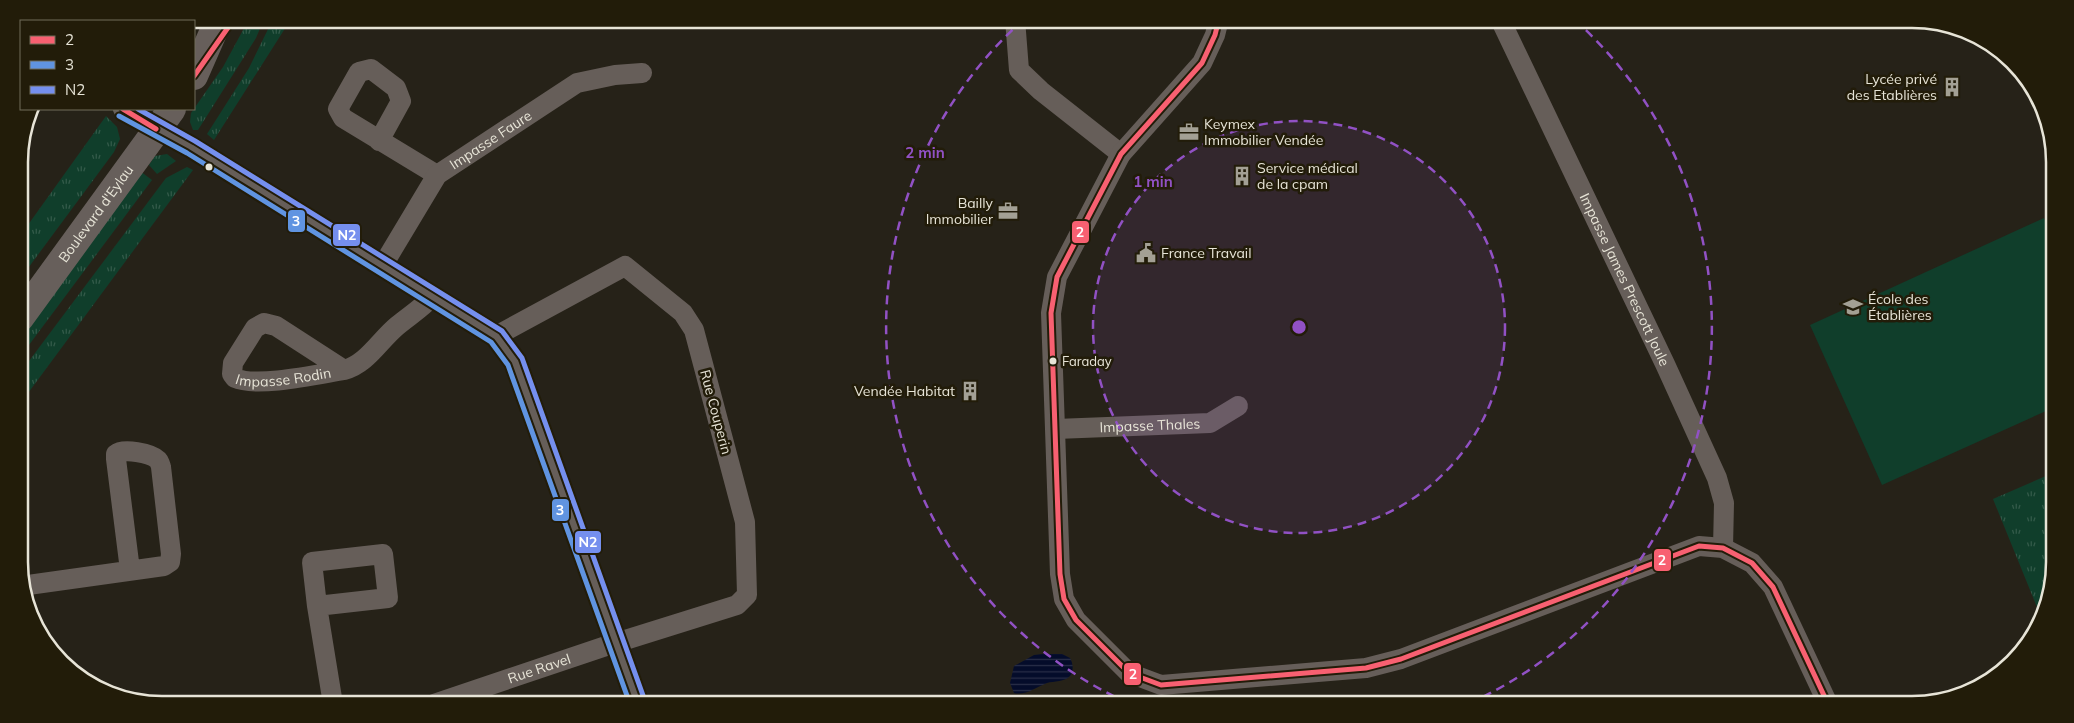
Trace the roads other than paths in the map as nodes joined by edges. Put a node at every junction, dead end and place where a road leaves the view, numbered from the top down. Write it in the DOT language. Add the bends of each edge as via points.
graph roads {
  1 [pos="215,28"];
  2 [pos="229,28"];
  3 [pos="1016,28"];
  4 [pos="1217,28"];
  5 [pos="1504,28"];
  6 [pos="197,69"];
  7 [pos="642,72"];
  8 [pos="127,110"];
  9 [pos="164,119"];
  10 [pos="380,141"];
  11 [pos="1121,154"];
  12 [pos="437,175"];
  13 [pos="383,265"];
  14 [pos="433,296"];
  15 [pos="28,307"];
  16 [pos="496,336"];
  17 [pos="344,370"];
  18 [pos="1238,406"];
  19 [pos="1056,429"];
  20 [pos="1723,548"];
  21 [pos="130,570"];
  22 [pos="30,585"];
  23 [pos="317,606"];
  24 [pos="617,644"];
  25 [pos="1824,695"];
  26 [pos="332,696"];
  27 [pos="459,696"];
  28 [pos="635,696"];
  1 -- 6 [label="main road"];
  2 -- 6 [label="main road"];
  3 -- 11 [label="street" via="1018,70"];
  4 -- 11 [label="street" via="1202,62"];
  5 -- 20 [label="street, Impasse James Prescott Joule" via="1717,478 1724,503"];
  7 -- 12 [label="street, Impasse Faure" via="577,83"];
  8 -- 9 [label="street"];
  9 -- 13 [label="street" via="191,147"];
  9 -- 15 [label="main road, Boulevard d'Eylau"];
  10 -- 12 [label="street"];
  11 -- 19 [label="street" via="1057,277 1051,313"];
  12 -- 13 [label="street, Impasse Faure"];
  13 -- 14 [label="street"];
  14 -- 16 [label="street"];
  14 -- 17 [label="street, Impasse Rodin" via="397,326 363,361"];
  16 -- 24 [label="street" via="514,361"];
  16 -- 24 [label="street, Rue Couperin" via="625,266 683,314 694,330 745,522 747,595 737,605"];
  17 -- 17 [label="street, Impasse Rodin" via="276,326 264,323 255,328 231,369 235,378 242,382 288,380"];
  18 -- 19 [label="street, Impasse Thales" via="1210,423"];
  19 -- 20 [label="street" via="1060,574 1064,598 1076,620 1130,673 1161,684 1366,668 1401,659 1699,546"];
  20 -- 25 [label="street" via="1752,563 1773,587"];
  21 -- 21 [label="street" via="164,566 170,562 171,554 158,460 126,450 116,454 116,459"];
  21 -- 22 [label="street"];
  23 -- 26 [label="street"];
  24 -- 27 [label="street, Rue Ravel"];
  24 -- 28 [label="street"];
}
